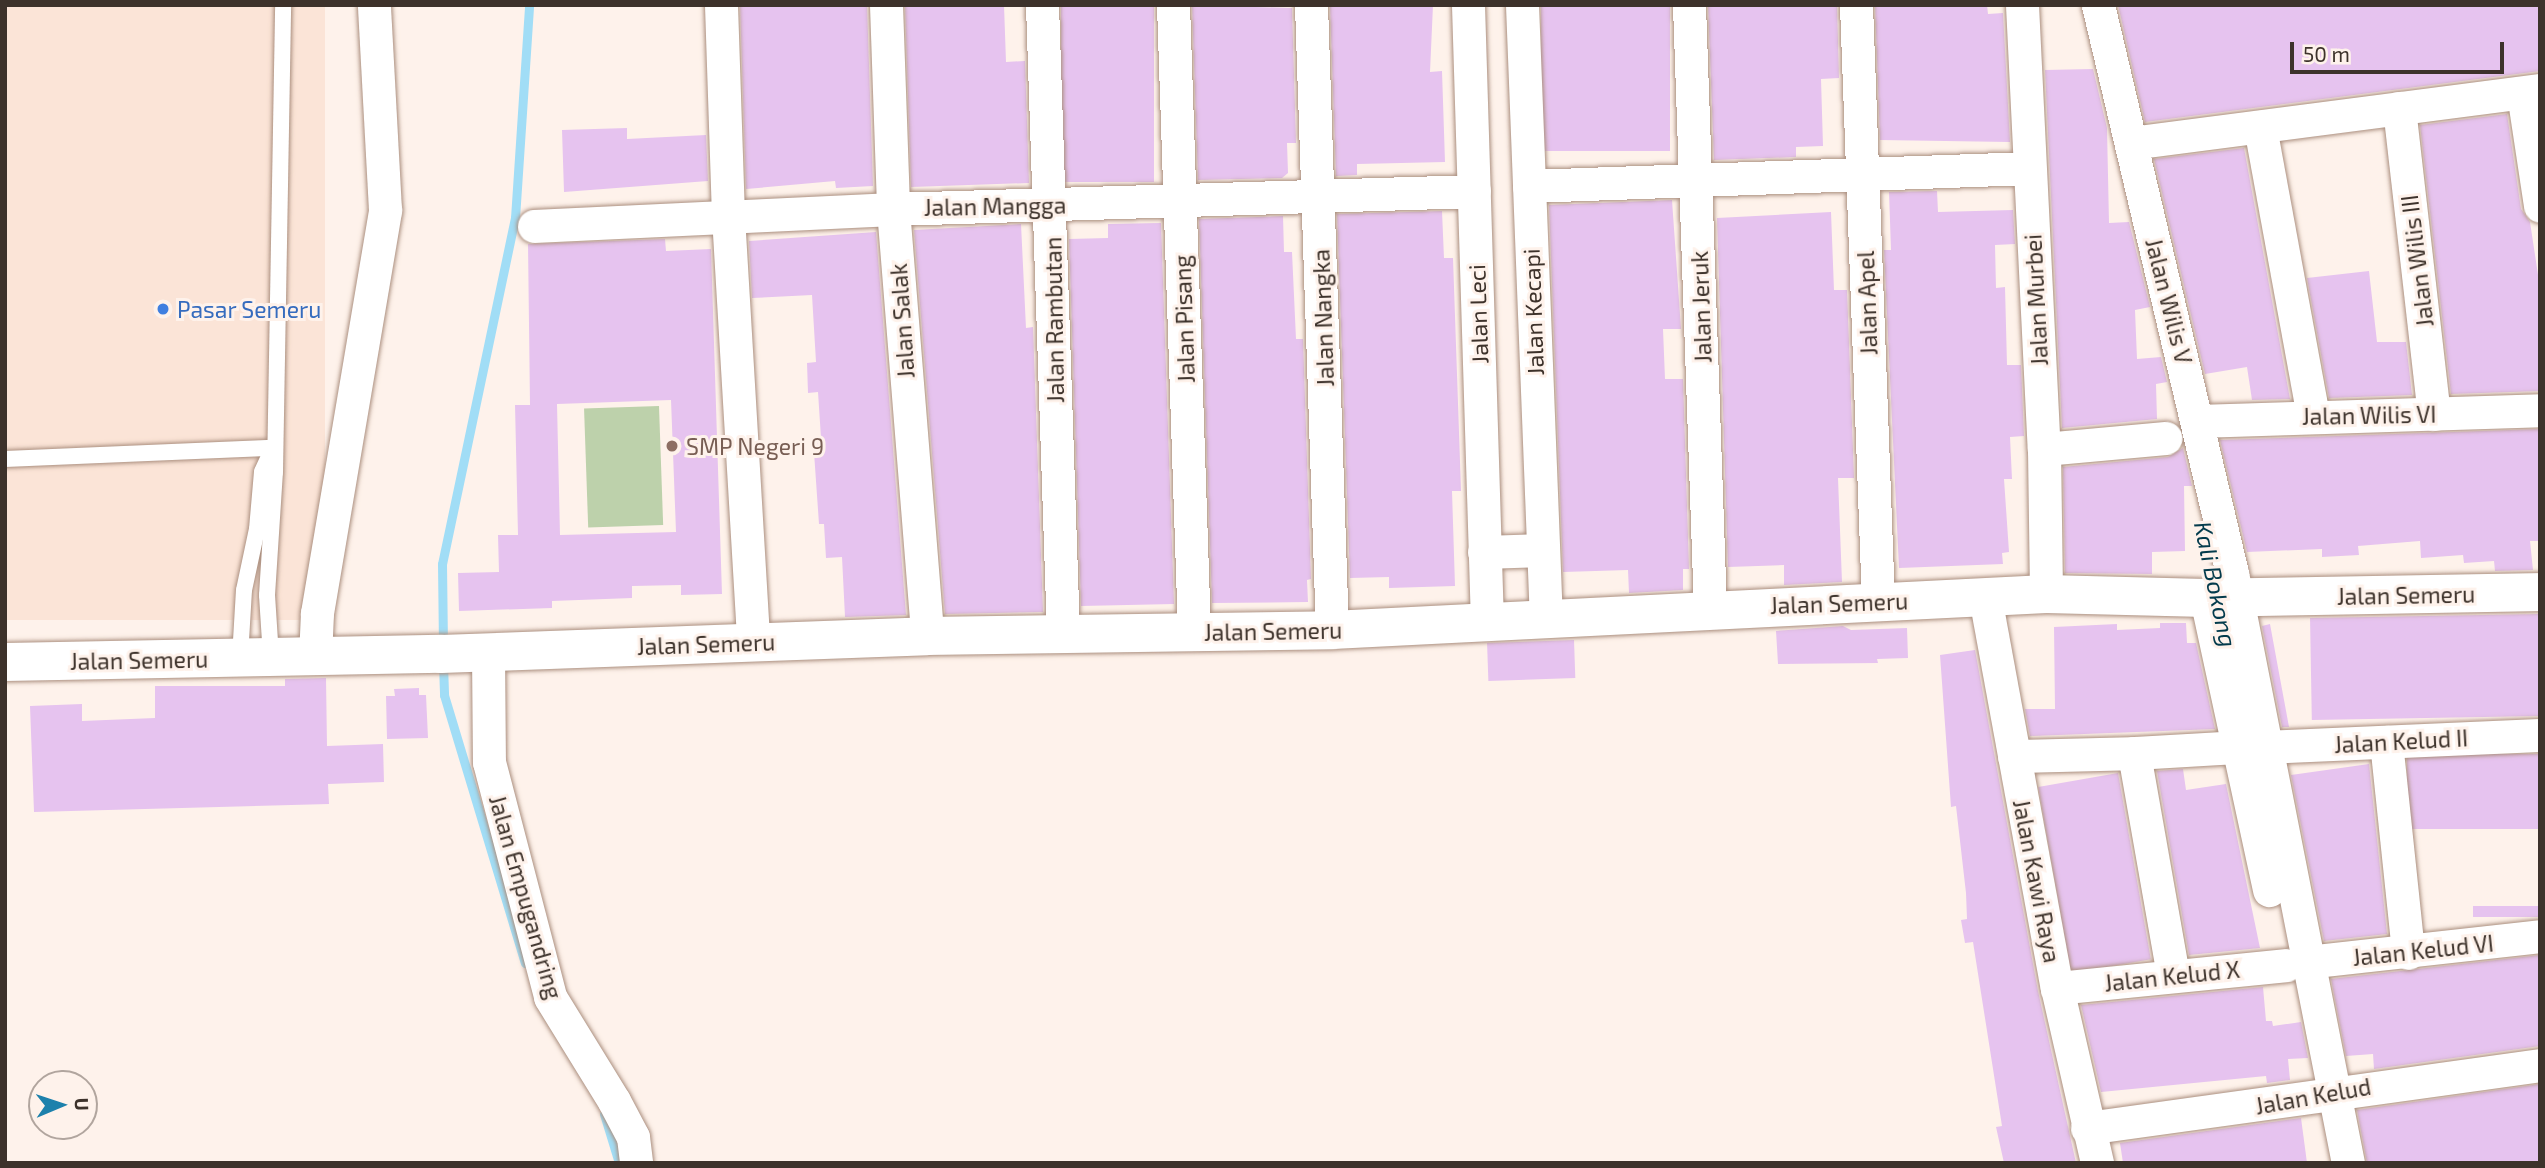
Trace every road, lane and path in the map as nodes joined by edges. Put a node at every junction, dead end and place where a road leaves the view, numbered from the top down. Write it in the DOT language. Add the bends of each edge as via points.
graph roads {
  1 [pos="283,5"];
  2 [pos="374,5"];
  3 [pos="721,5"];
  4 [pos="886,5"];
  5 [pos="1042,5"];
  6 [pos="1173,5"];
  7 [pos="1311,5"];
  8 [pos="1468,5"];
  9 [pos="1522,5"];
  10 [pos="1689,5"];
  11 [pos="1856,5"];
  12 [pos="2022,5"];
  13 [pos="2098,5"];
  14 [pos="2531,91"];
  15 [pos="2399,108"];
  16 [pos="2260,127"];
  17 [pos="2130,143"];
  18 [pos="2029,168"];
  19 [pos="1862,174"];
  20 [pos="1697,180"];
  21 [pos="1529,186"];
  22 [pos="1474,191"];
  23 [pos="1320,198"];
  24 [pos="1180,203"];
  25 [pos="1051,205"];
  26 [pos="2540,206"];
  27 [pos="893,209"];
  28 [pos="728,216"];
  29 [pos="534,226"];
  30 [pos="2540,410"];
  31 [pos="2434,414"];
  32 [pos="2313,415"];
  33 [pos="2198,421"];
  34 [pos="2166,438"];
  35 [pos="273,448"];
  36 [pos="2044,449"];
  37 [pos="5,458"];
  38 [pos="1543,550"];
  39 [pos="1484,552"];
  40 [pos="2540,593"];
  41 [pos="2046,594"];
  42 [pos="1985,597"];
  43 [pos="2222,598"];
  44 [pos="1878,601"];
  45 [pos="1710,609"];
  46 [pos="1546,620"];
  47 [pos="1487,623"];
  48 [pos="1332,630"];
  49 [pos="1194,633"];
  50 [pos="1063,634"];
  51 [pos="927,636"];
  52 [pos="753,643"];
  53 [pos="468,653"];
  54 [pos="315,656"];
  55 [pos="255,658"];
  56 [pos="5,662"];
  57 [pos="2540,735"];
  58 [pos="2386,742"];
  59 [pos="2250,747"];
  60 [pos="2134,753"];
  61 [pos="2014,756"];
  62 [pos="2540,936"];
  63 [pos="2408,953"];
  64 [pos="2296,963"];
  65 [pos="2173,975"];
  66 [pos="2057,988"];
  67 [pos="2540,1065"];
  68 [pos="2323,1093"];
  69 [pos="2087,1128"];
  70 [pos="636,1163"];
  71 [pos="2097,1163"];
  72 [pos="2329,1163"];
  73 [pos="2348,1163"];
  1 -- 35 [label="lane"];
  2 -- 54 [label="street" via="385,177 383,230 317,613"];
  3 -- 28 [label="street"];
  4 -- 27 [label="street, Jalan Salak"];
  5 -- 25 [label="street, Jalan Rambutan"];
  6 -- 24 [label="street, Jalan Pisang"];
  7 -- 23 [label="street, Jalan Nangka"];
  8 -- 22 [label="street, Jalan Leci"];
  9 -- 21 [label="street, Jalan Kecapi"];
  10 -- 20 [label="street, Jalan Jeruk"];
  11 -- 19 [label="street, Jalan Apel"];
  12 -- 18 [label="street, Jalan Murbei"];
  13 -- 17 [label="street, Jalan Wilis V"];
  14 -- 15 [label="street"];
  14 -- 26 [label="street"];
  15 -- 16 [label="street"];
  15 -- 31 [label="street, Jalan Wilis III"];
  16 -- 17 [label="street"];
  16 -- 32 [label="street"];
  17 -- 33 [label="street, Jalan Wilis V"];
  18 -- 19 [label="street"];
  18 -- 36 [label="street, Jalan Murbei"];
  19 -- 20 [label="street"];
  19 -- 44 [label="street, Jalan Apel"];
  20 -- 21 [label="street"];
  20 -- 45 [label="street, Jalan Jeruk"];
  21 -- 38 [label="street, Jalan Kecapi"];
  22 -- 23 [label="street, Jalan Mangga"];
  22 -- 39 [label="street, Jalan Leci"];
  23 -- 24 [label="street, Jalan Mangga"];
  23 -- 48 [label="street, Jalan Nangka"];
  24 -- 25 [label="street, Jalan Mangga"];
  24 -- 49 [label="street, Jalan Pisang"];
  25 -- 27 [label="street, Jalan Mangga"];
  25 -- 50 [label="street, Jalan Rambutan"];
  27 -- 28 [label="street, Jalan Mangga"];
  27 -- 51 [label="street, Jalan Salak"];
  28 -- 29 [label="street, Jalan Mangga"];
  28 -- 52 [label="street"];
  30 -- 31 [label="street, Jalan Wilis VI"];
  31 -- 32 [label="street, Jalan Wilis VI"];
  32 -- 33 [label="street, Jalan Wilis VI"];
  33 -- 43 [label="street, Jalan Wilis V"];
  34 -- 36 [label="street"];
  35 -- 37 [label="lane"];
  35 -- 55 [label="lane" via="267,595"];
  35 -- 55 [label="lane" via="262,472 257,529 244,590"];
  36 -- 41 [label="street, Jalan Murbei"];
  38 -- 39 [label="street"];
  38 -- 46 [label="street, Jalan Kecapi"];
  39 -- 47 [label="street, Jalan Leci"];
  40 -- 43 [label="street, Jalan Semeru"];
  41 -- 42 [label="street, Jalan Semeru"];
  41 -- 43 [label="street, Jalan Semeru"];
  42 -- 44 [label="street, Jalan Semeru"];
  42 -- 61 [label="street, Jalan Kawi Raya"];
  43 -- 59 [label="street, Jalan Wilis V"];
  44 -- 45 [label="street, Jalan Semeru"];
  45 -- 46 [label="street, Jalan Semeru"];
  46 -- 47 [label="street, Jalan Semeru"];
  47 -- 48 [label="street, Jalan Semeru"];
  48 -- 49 [label="street, Jalan Semeru"];
  49 -- 50 [label="street, Jalan Semeru"];
  50 -- 51 [label="street, Jalan Semeru"];
  51 -- 52 [label="street, Jalan Semeru"];
  52 -- 53 [label="street, Jalan Semeru"];
  53 -- 54 [label="street, Jalan Semeru"];
  53 -- 70 [label="street, Jalan Empugandring" via="489,762 547,984 633,1137"];
  54 -- 55 [label="street, Jalan Semeru"];
  55 -- 56 [label="street, Jalan Semeru"];
  57 -- 58 [label="street, Jalan Kelud II"];
  58 -- 59 [label="street, Jalan Kelud II"];
  58 -- 63 [label="street"];
  59 -- 60 [label="street, Jalan Kelud II"];
  59 -- 64 [label="street, Jalan Wilis V"];
  60 -- 61 [label="street, Jalan Kelud II"];
  60 -- 65 [label="street"];
  61 -- 66 [label="street, Jalan Kawi Raya"];
  62 -- 63 [label="street, Jalan Kelud VI"];
  63 -- 64 [label="street, Jalan Kelud VI"];
  64 -- 65 [label="street, Jalan Kelud X"];
  64 -- 68 [label="street, Jalan Wilis V"];
  65 -- 66 [label="street, Jalan Kelud X"];
  66 -- 69 [label="street, Jalan Kawi Raya"];
  67 -- 68 [label="street, Jalan Kelud"];
  68 -- 69 [label="street, Jalan Kelud"];
  68 -- 72 [label="street"];
  68 -- 73 [label="street"];
  69 -- 71 [label="street, Jalan Kawi Raya"];
}
